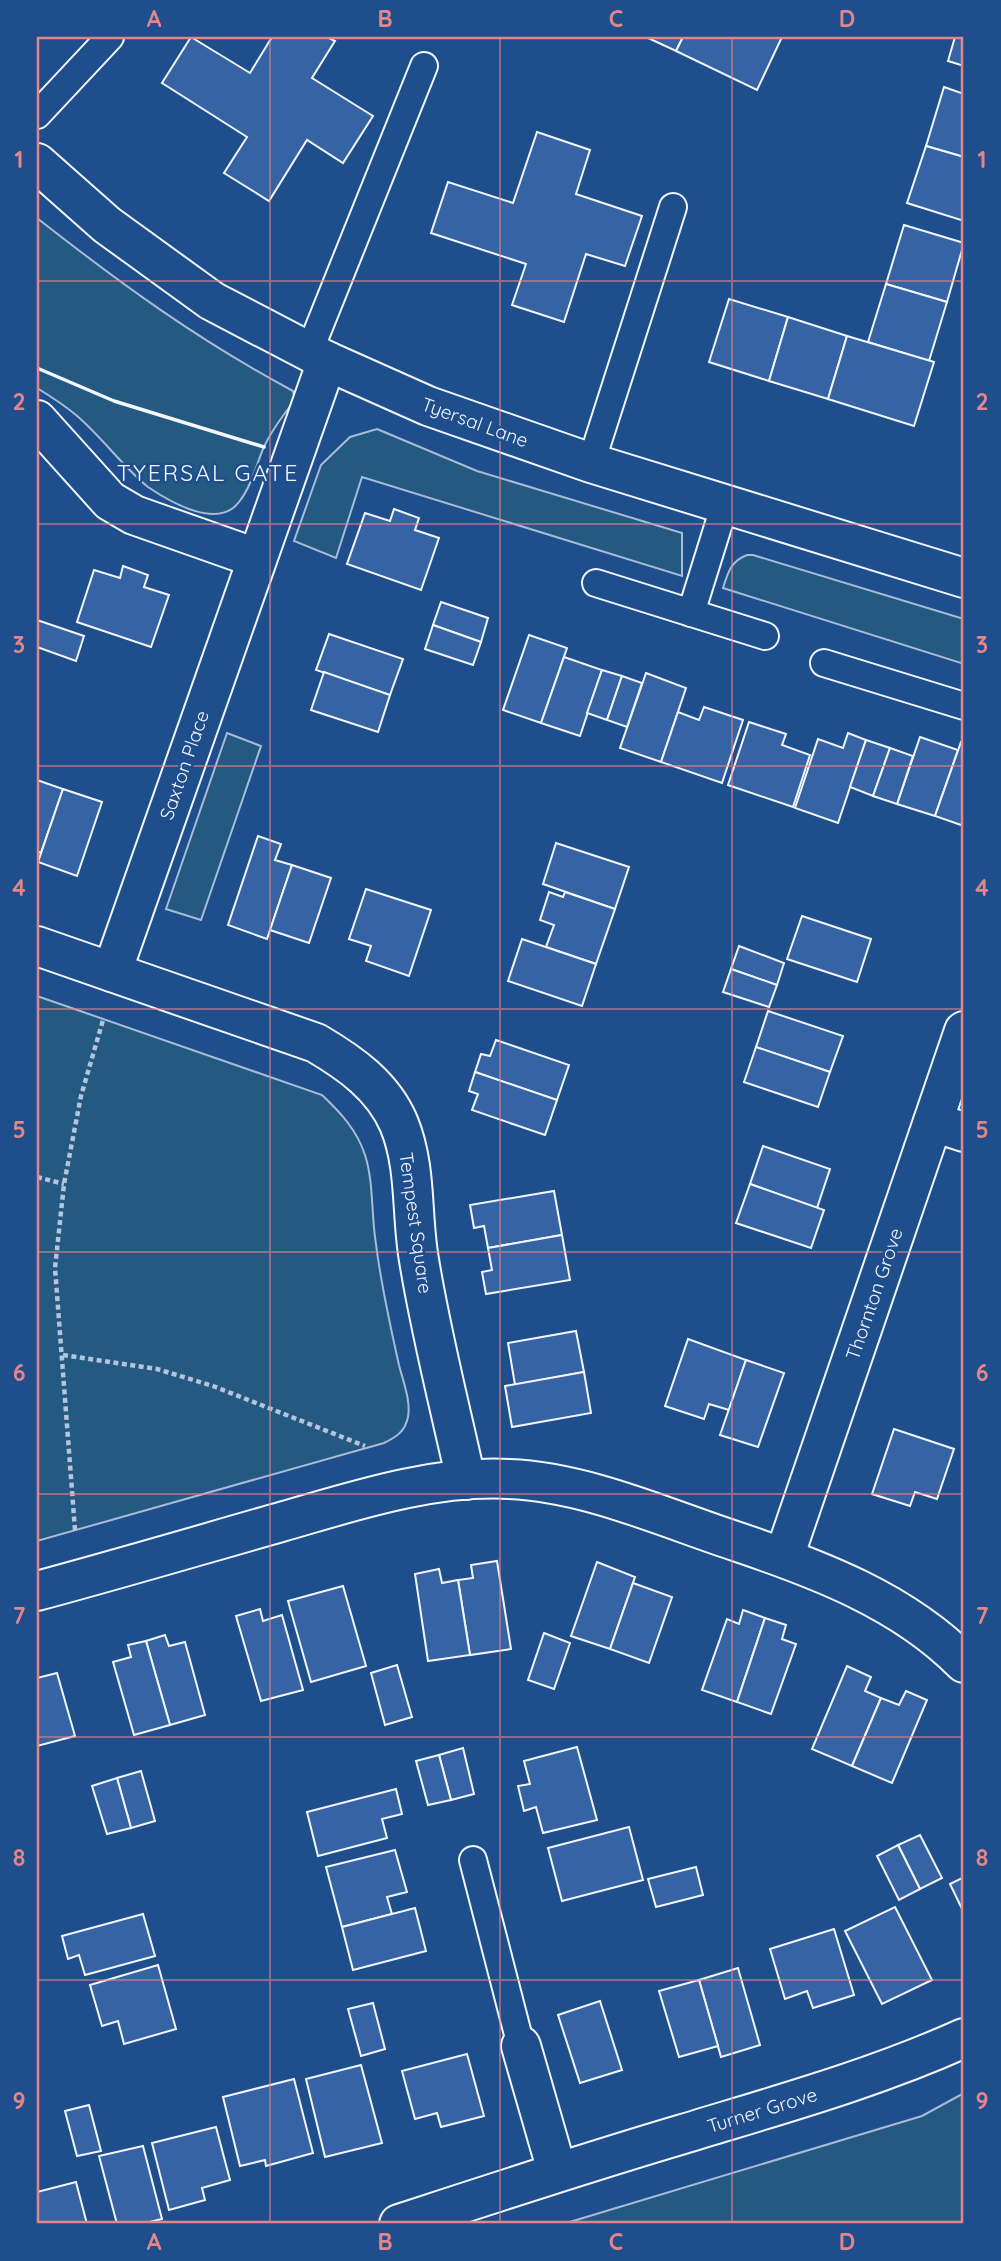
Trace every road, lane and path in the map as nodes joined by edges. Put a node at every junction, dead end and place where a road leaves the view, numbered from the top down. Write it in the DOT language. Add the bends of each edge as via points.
graph roads {
  1 [pos="110,37"];
  2 [pos="424,66"];
  3 [pos="37,115"];
  4 [pos="37,163"];
  5 [pos="673,207"];
  6 [pos="318,357"];
  7 [pos="37,420"];
  8 [pos="591,463"];
  9 [pos="725,504"];
  10 [pos="256,558"];
  11 [pos="963,573"];
  12 [pos="596,583"];
  13 [pos="691,613"];
  14 [pos="765,636"];
  15 [pos="824,663"];
  16 [pos="964,706"];
  17 [pos="37,946"];
  18 [pos="112,972"];
  19 [pos="964,1031"];
  20 [pos="949,1127"];
  21 [pos="37,1177"];
  22 [pos="64,1184"];
  23 [pos="62,1355"];
  24 [pos="466,1480"];
  25 [pos="422,1486"];
  26 [pos="784,1557"];
  27 [pos="79,1580"];
  28 [pos="37,1591"];
  29 [pos="964,1662"];
  30 [pos="473,1860"];
  31 [pos="964,2038"];
  32 [pos="521,2046"];
  33 [pos="557,2171"];
  34 [pos="399,2224"];
  1 -- 3 [label="lane"];
  2 -- 6 [label="lane"];
  4 -- 6 [label="street, Tyersal Lane" via="107,225 212,301"];
  5 -- 8 [label="lane"];
  6 -- 8 [label="street, Tyersal Lane" via="428,406"];
  6 -- 10 [label="street, Saxton Place"];
  7 -- 10 [label="street" via="110,502 134,515"];
  8 -- 9 [label="street, Tyersal Lane"];
  9 -- 11 [label="street, Tyersal Lane"];
  9 -- 13 [label="lane"];
  10 -- 18 [label="street, Saxton Place"];
  12 -- 13 [label="lane"];
  13 -- 14 [label="lane"];
  15 -- 16 [label="lane"];
  17 -- 18 [label="street, Tempest Square"];
  18 -- 22 [label="path"];
  18 -- 24 [label="street, Tempest Square" via="317,1043 350,1062 377,1089 398,1122 410,1158 418,1257"];
  19 -- 20 [label="street, Thornton Grove"];
  20 -- 26 [label="street, Thornton Grove"];
  21 -- 22 [label="path"];
  22 -- 23 [label="path" via="55,1268"];
  23 -- 25 [label="path" via="157,1369 213,1386 368,1447"];
  23 -- 27 [label="path"];
  24 -- 25 [label="street"];
  24 -- 26 [label="street" via="550,1483"];
  25 -- 27 [label="street" via="335,1506"];
  26 -- 29 [label="street" via="890,1606"];
  27 -- 28 [label="street"];
  30 -- 32 [label="lane"];
  31 -- 33 [label="street, Turner Grove" via="844,2085"];
  32 -- 33 [label="street"];
  33 -- 34 [label="street, Turner Grove"];
}
